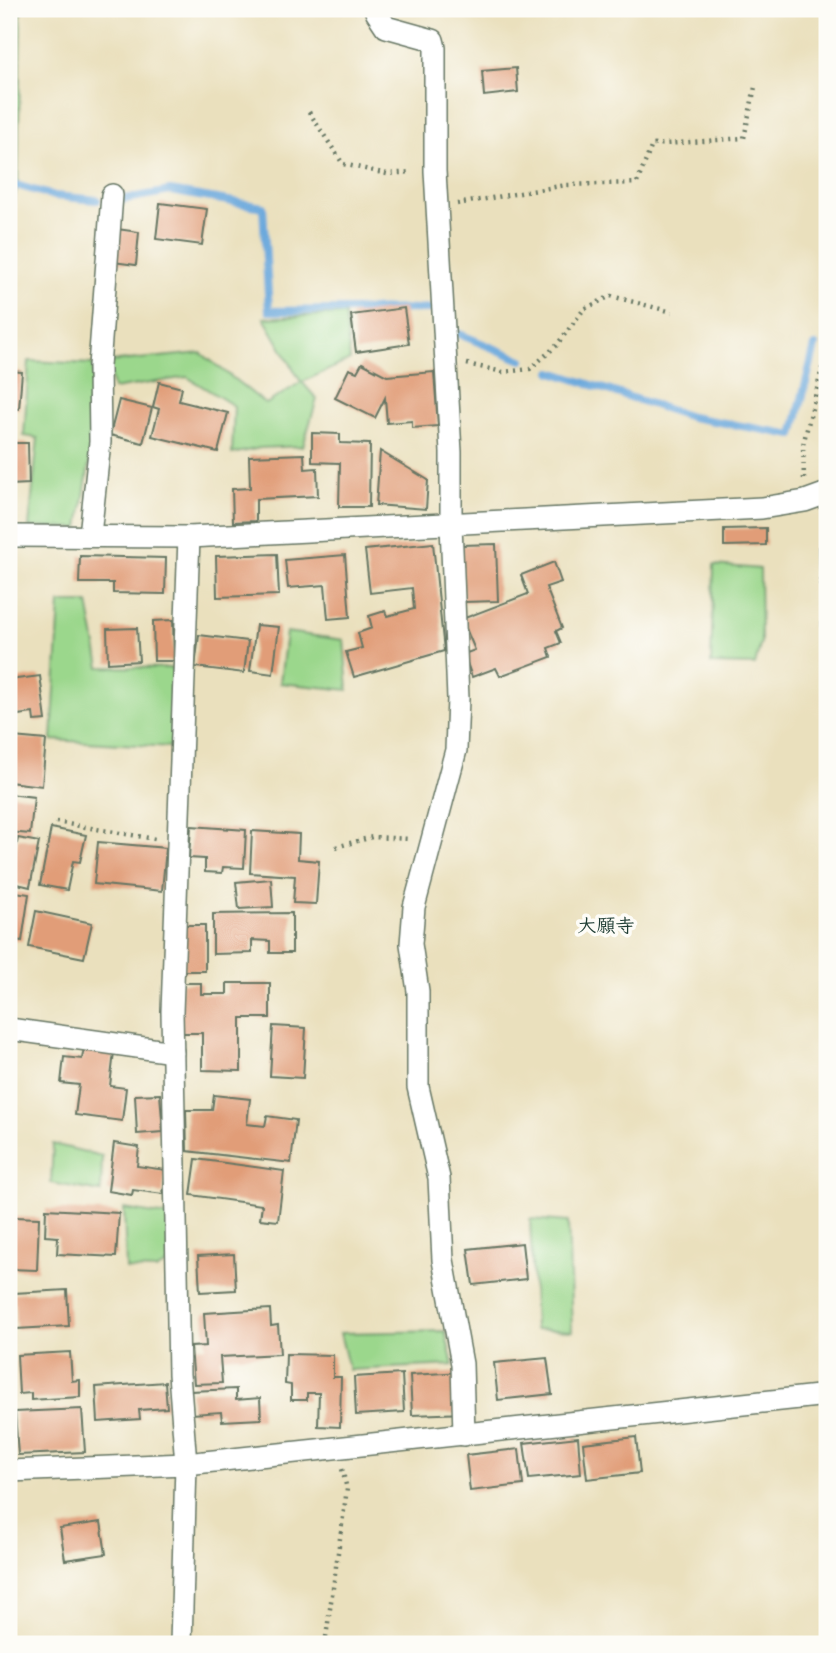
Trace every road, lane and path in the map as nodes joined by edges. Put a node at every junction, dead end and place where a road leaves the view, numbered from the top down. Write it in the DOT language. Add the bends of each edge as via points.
graph roads {
  1 [pos="376,9"];
  2 [pos="755,87"];
  3 [pos="309,112"];
  4 [pos="435,171"];
  5 [pos="112,195"];
  6 [pos="436,207"];
  7 [pos="672,312"];
  8 [pos="827,348"];
  9 [pos="445,360"];
  10 [pos="827,493"];
  11 [pos="805,501"];
  12 [pos="451,525"];
  13 [pos="90,535"];
  14 [pos="9,536"];
  15 [pos="189,537"];
  16 [pos="56,822"];
  17 [pos="432,840"];
  18 [pos="178,843"];
  19 [pos="336,847"];
  20 [pos="9,1029"];
  21 [pos="173,1052"];
  22 [pos="827,1395"];
  23 [pos="464,1436"];
  24 [pos="336,1449"];
  25 [pos="186,1464"];
  26 [pos="9,1471"];
  27 [pos="181,1644"];
  28 [pos="325,1644"];
  1 -- 4 [label="street" via="386,27 433,40"];
  2 -- 6 [label="path" via="744,138 652,145 637,183 566,185"];
  3 -- 4 [label="path" via="343,164 387,174"];
  4 -- 6 [label="street"];
  5 -- 13 [label="street" via="99,366 100,442"];
  6 -- 9 [label="street"];
  7 -- 9 [label="path" via="611,296 584,309 556,346 530,369 503,372"];
  8 -- 11 [label="path" via="803,445"];
  9 -- 12 [label="street"];
  10 -- 11 [label="street"];
  11 -- 12 [label="street" via="761,508"];
  12 -- 15 [label="street"];
  12 -- 17 [label="street" via="456,750"];
  13 -- 14 [label="street"];
  13 -- 15 [label="street"];
  15 -- 18 [label="street"];
  16 -- 18 [label="path"];
  17 -- 19 [label="path" via="372,837"];
  17 -- 23 [label="street" via="414,907 411,944 418,991 418,1087 439,1178 443,1260 462,1364"];
  18 -- 21 [label="street"];
  20 -- 21 [label="street"];
  21 -- 25 [label="street" via="179,1374"];
  22 -- 23 [label="street"];
  23 -- 24 [label="street"];
  24 -- 25 [label="street"];
  24 -- 28 [label="path" via="347,1489"];
  25 -- 26 [label="street"];
  25 -- 27 [label="street"];
}
